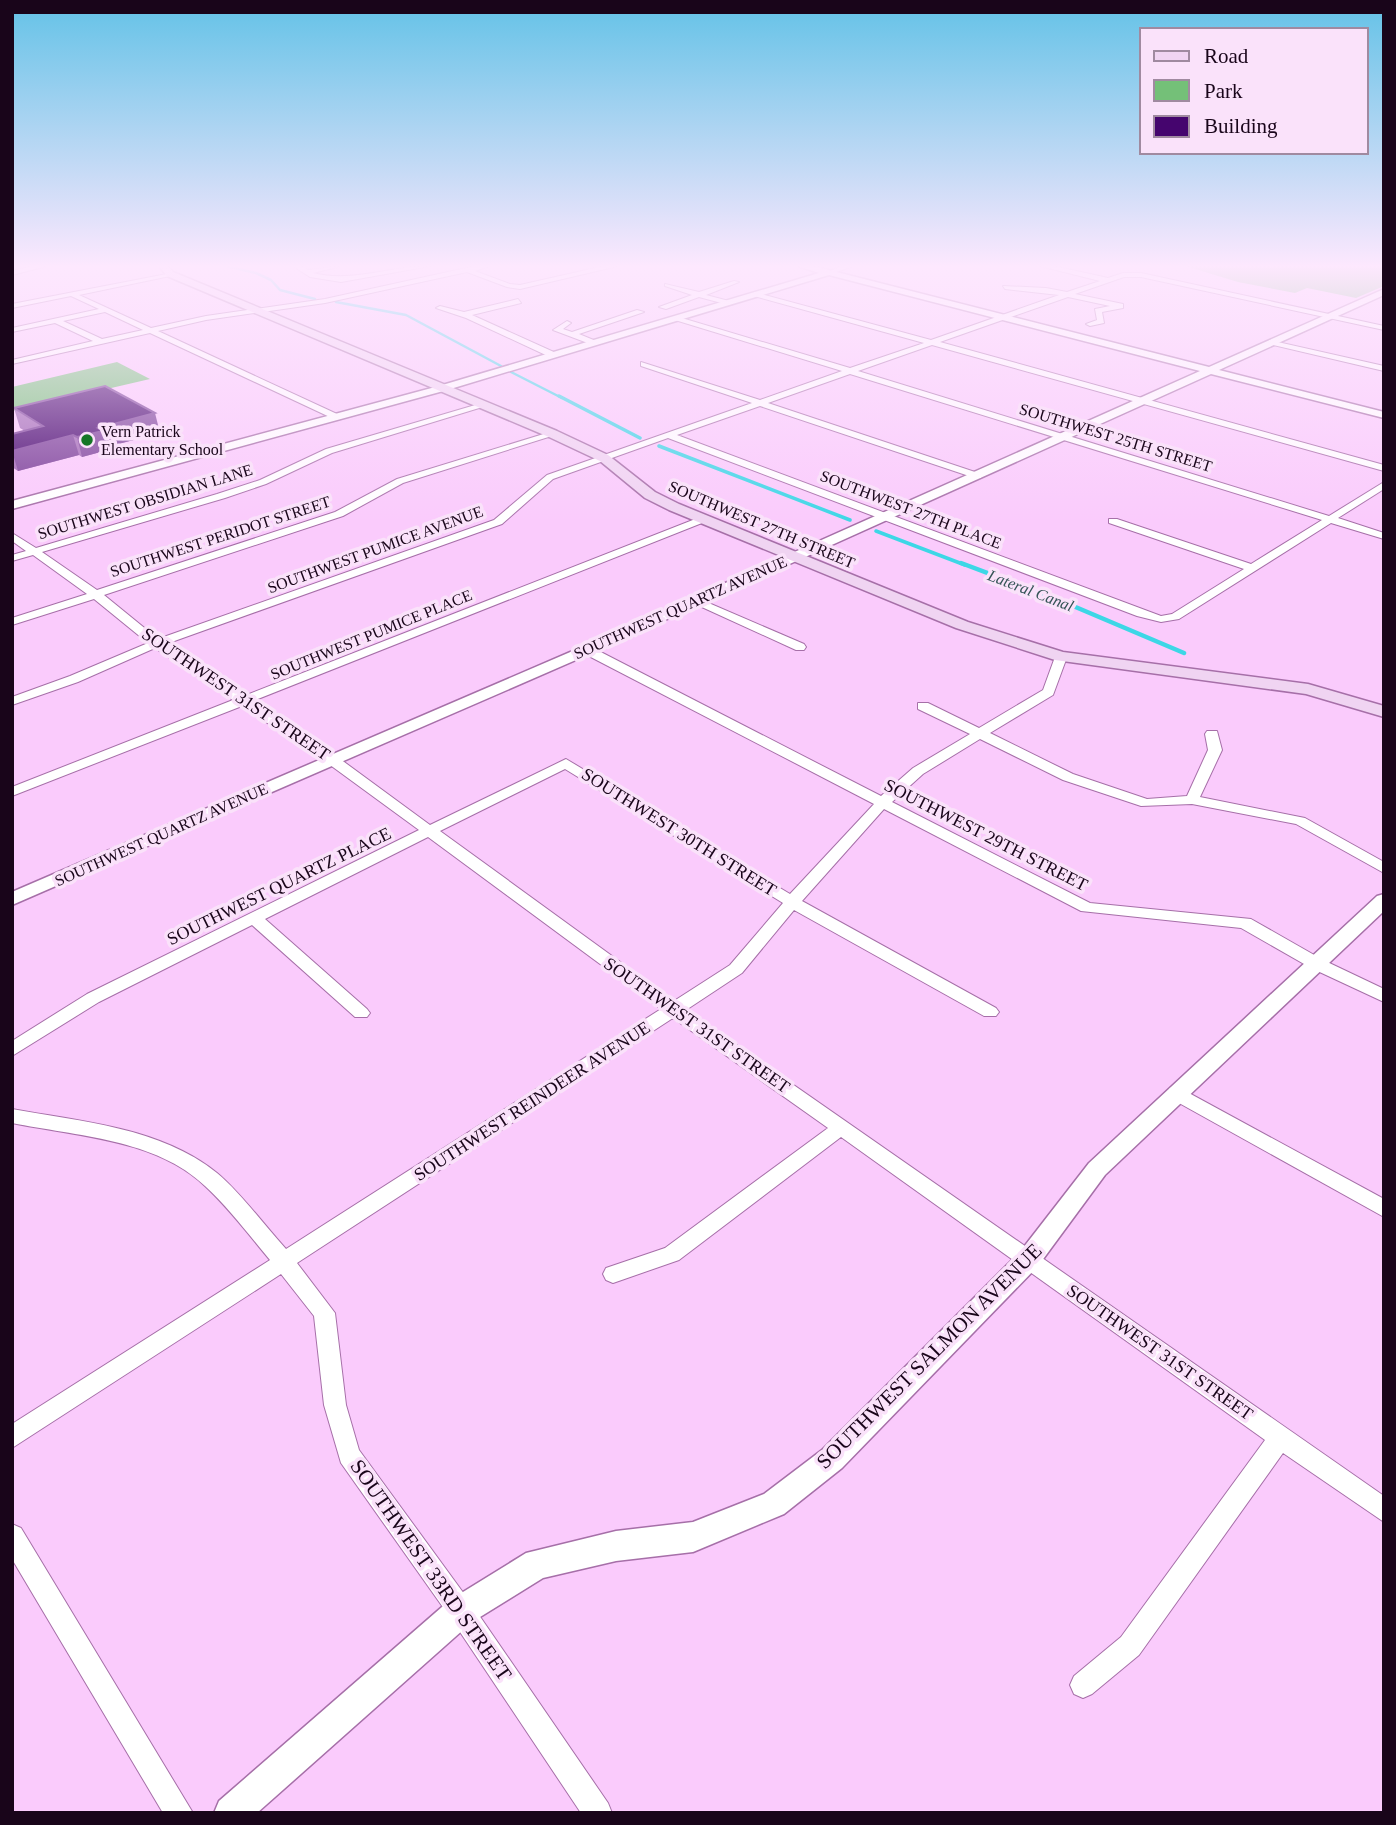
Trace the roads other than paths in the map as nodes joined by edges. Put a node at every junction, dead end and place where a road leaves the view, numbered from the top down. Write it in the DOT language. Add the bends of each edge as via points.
graph roads {
  1 [pos="14,351"];
  2 [pos="62,351"];
  3 [pos="195,351"];
  4 [pos="354,351"];
  5 [pos="544,351"];
  6 [pos="566,351"];
  7 [pos="786,351"];
  8 [pos="908,351"];
  9 [pos="961,351"];
  10 [pos="1136,351"];
  11 [pos="1252,351"];
  12 [pos="1310,351"];
  13 [pos="553,355"];
  14 [pos="28,359"];
  15 [pos="12,362"];
  16 [pos="644,364"];
  17 [pos="1384,369"];
  18 [pos="1210,370"];
  19 [pos="851,371"];
  20 [pos="443,388"];
  21 [pos="1142,401"];
  22 [pos="762,402"];
  23 [pos="485,405"];
  24 [pos="1384,415"];
  25 [pos="334,416"];
  26 [pos="554,434"];
  27 [pos="668,435"];
  28 [pos="1063,437"];
  29 [pos="604,458"];
  30 [pos="1384,468"];
  31 [pos="978,476"];
  32 [pos="1384,485"];
  33 [pos="12,505"];
  34 [pos="886,517"];
  35 [pos="703,519"];
  36 [pos="1332,520"];
  37 [pos="1113,521"];
  38 [pos="12,536"];
  39 [pos="1384,536"];
  40 [pos="35,551"];
  41 [pos="793,556"];
  42 [pos="12,558"];
  43 [pos="1252,568"];
  44 [pos="95,594"];
  45 [pos="696,601"];
  46 [pos="12,622"];
  47 [pos="157,644"];
  48 [pos="800,646"];
  49 [pos="587,650"];
  50 [pos="1061,657"];
  51 [pos="12,701"];
  52 [pos="244,701"];
  53 [pos="923,706"];
  54 [pos="1384,712"];
  55 [pos="1212,734"];
  56 [pos="979,735"];
  57 [pos="331,759"];
  58 [pos="566,763"];
  59 [pos="12,792"];
  60 [pos="1192,800"];
  61 [pos="882,803"];
  62 [pos="429,833"];
  63 [pos="1384,868"];
  64 [pos="12,899"];
  65 [pos="1384,900"];
  66 [pos="792,902"];
  67 [pos="255,919"];
  68 [pos="1317,964"];
  69 [pos="1384,996"];
  70 [pos="673,1009"];
  71 [pos="990,1012"];
  72 [pos="361,1013"];
  73 [pos="12,1050"];
  74 [pos="1177,1093"];
  75 [pos="12,1115"];
  76 [pos="842,1127"];
  77 [pos="1384,1209"];
  78 [pos="1029,1259"];
  79 [pos="285,1262"];
  80 [pos="613,1274"];
  81 [pos="12,1437"];
  82 [pos="1281,1437"];
  83 [pos="1384,1510"];
  84 [pos="12,1536"];
  85 [pos="461,1611"];
  86 [pos="1083,1685"];
  87 [pos="179,1813"];
  88 [pos="231,1813"];
  89 [pos="598,1813"];
  1 -- 14 [label="street"];
  2 -- 14 [label="street"];
  3 -- 25 [label="street"];
  4 -- 20 [label="main road, SOUTHWEST 27TH STREET"];
  5 -- 13 [label="street"];
  6 -- 13 [label="street"];
  7 -- 19 [label="street, SOUTHWEST 25TH STREET"];
  8 -- 19 [label="street, SOUTHWEST PUMICE AVENUE"];
  9 -- 21 [label="street"];
  10 -- 18 [label="street"];
  11 -- 18 [label="street, SOUTHWEST QUARTZ AVENUE"];
  12 -- 17 [label="street"];
  13 -- 20 [label="street"];
  14 -- 15 [label="street"];
  16 -- 22 [label="street"];
  18 -- 21 [label="street, SOUTHWEST QUARTZ AVENUE"];
  18 -- 24 [label="street"];
  19 -- 22 [label="street, SOUTHWEST PUMICE AVENUE"];
  19 -- 28 [label="street, SOUTHWEST 25TH STREET"];
  20 -- 23 [label="main road, SOUTHWEST 27TH STREET"];
  20 -- 25 [label="street"];
  21 -- 28 [label="street, SOUTHWEST QUARTZ AVENUE"];
  21 -- 30 [label="street"];
  22 -- 27 [label="street, SOUTHWEST PUMICE AVENUE"];
  22 -- 31 [label="street"];
  23 -- 26 [label="main road, SOUTHWEST 27TH STREET"];
  23 -- 40 [label="street, SOUTHWEST OBSIDIAN LANE" via="329,451 221,496"];
  25 -- 33 [label="street"];
  26 -- 29 [label="main road, SOUTHWEST 27TH STREET"];
  26 -- 44 [label="street, SOUTHWEST PERIDOT STREET" via="400,481 339,514"];
  27 -- 29 [label="street, SOUTHWEST PUMICE AVENUE"];
  27 -- 34 [label="street, SOUTHWEST 27TH PLACE"];
  28 -- 31 [label="street, SOUTHWEST QUARTZ AVENUE"];
  28 -- 36 [label="street, SOUTHWEST 25TH STREET"];
  29 -- 35 [label="main road, SOUTHWEST 27TH STREET" via="650,495"];
  29 -- 47 [label="street, SOUTHWEST PUMICE AVENUE" via="550,477 498,522"];
  31 -- 34 [label="street, SOUTHWEST QUARTZ AVENUE"];
  32 -- 36 [label="street"];
  34 -- 41 [label="street, SOUTHWEST QUARTZ AVENUE"];
  34 -- 43 [label="street, SOUTHWEST 27TH PLACE" via="1161,618 1175,617"];
  35 -- 41 [label="main road, SOUTHWEST 27TH STREET"];
  35 -- 52 [label="street, SOUTHWEST PUMICE PLACE"];
  36 -- 39 [label="street, SOUTHWEST 25TH STREET"];
  36 -- 43 [label="street"];
  37 -- 43 [label="street"];
  38 -- 40 [label="street, SOUTHWEST 31ST STREET"];
  40 -- 42 [label="street, SOUTHWEST OBSIDIAN LANE"];
  40 -- 44 [label="street, SOUTHWEST 31ST STREET"];
  41 -- 45 [label="street, SOUTHWEST QUARTZ AVENUE"];
  41 -- 50 [label="main road, SOUTHWEST 27TH STREET" via="962,625"];
  44 -- 46 [label="street, SOUTHWEST PERIDOT STREET"];
  44 -- 47 [label="street, SOUTHWEST 31ST STREET"];
  45 -- 48 [label="street"];
  45 -- 49 [label="street, SOUTHWEST QUARTZ AVENUE"];
  47 -- 51 [label="street, SOUTHWEST PUMICE AVENUE"];
  47 -- 52 [label="street, SOUTHWEST 31ST STREET"];
  49 -- 57 [label="street, SOUTHWEST QUARTZ AVENUE"];
  49 -- 61 [label="street, SOUTHWEST 29TH STREET"];
  50 -- 54 [label="main road, SOUTHWEST 27TH STREET" via="1308,689"];
  50 -- 56 [label="street, SOUTHWEST REINDEER AVENUE" via="1049,692"];
  52 -- 57 [label="street, SOUTHWEST 31ST STREET"];
  52 -- 59 [label="street, SOUTHWEST PUMICE PLACE"];
  53 -- 56 [label="street"];
  55 -- 60 [label="street" via="1215,750"];
  56 -- 60 [label="street" via="1068,777 1146,803"];
  56 -- 61 [label="street, SOUTHWEST REINDEER AVENUE" via="918,771"];
  57 -- 62 [label="street, SOUTHWEST 31ST STREET"];
  57 -- 64 [label="street, SOUTHWEST QUARTZ AVENUE"];
  58 -- 62 [label="street, SOUTHWEST QUARTZ PLACE"];
  58 -- 66 [label="street, SOUTHWEST 30TH STREET"];
  60 -- 63 [label="street" via="1300,821"];
  61 -- 66 [label="street, SOUTHWEST REINDEER AVENUE"];
  61 -- 68 [label="street, SOUTHWEST 29TH STREET" via="1087,908 1245,923"];
  62 -- 67 [label="street, SOUTHWEST QUARTZ PLACE"];
  62 -- 70 [label="street, SOUTHWEST 31ST STREET"];
  65 -- 68 [label="street, SOUTHWEST SALMON AVENUE"];
  66 -- 70 [label="street, SOUTHWEST REINDEER AVENUE" via="736,969"];
  66 -- 71 [label="street, SOUTHWEST 30TH STREET"];
  67 -- 72 [label="street"];
  67 -- 73 [label="street, SOUTHWEST QUARTZ PLACE" via="93,998"];
  68 -- 69 [label="street, SOUTHWEST 29TH STREET"];
  68 -- 74 [label="street, SOUTHWEST SALMON AVENUE"];
  70 -- 76 [label="street, SOUTHWEST 31ST STREET"];
  70 -- 79 [label="street, SOUTHWEST REINDEER AVENUE"];
  74 -- 77 [label="street"];
  74 -- 78 [label="street, SOUTHWEST SALMON AVENUE" via="1097,1169"];
  75 -- 79 [label="street, SOUTHWEST 33RD STREET" via="141,1140 182,1158 212,1180"];
  76 -- 78 [label="street, SOUTHWEST 31ST STREET"];
  76 -- 80 [label="street" via="672,1254"];
  78 -- 82 [label="street, SOUTHWEST 31ST STREET"];
  78 -- 85 [label="street, SOUTHWEST SALMON AVENUE" via="832,1459 774,1504 693,1536 615,1546 537,1564"];
  79 -- 81 [label="street, SOUTHWEST REINDEER AVENUE"];
  79 -- 85 [label="street, SOUTHWEST 33RD STREET" via="324,1314 335,1405 349,1455"];
  82 -- 83 [label="street, SOUTHWEST 31ST STREET"];
  82 -- 86 [label="street" via="1130,1646"];
  84 -- 87 [label="street"];
  85 -- 88 [label="street, SOUTHWEST SALMON AVENUE"];
  85 -- 89 [label="street, SOUTHWEST 33RD STREET"];
}
